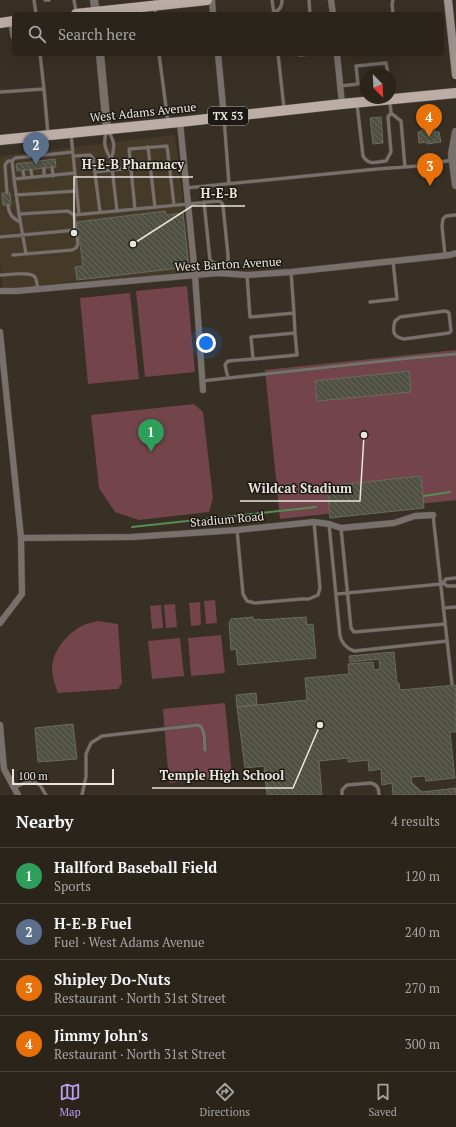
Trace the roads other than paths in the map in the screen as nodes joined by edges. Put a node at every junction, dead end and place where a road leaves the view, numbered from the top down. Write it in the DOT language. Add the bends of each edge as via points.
graph roads {
  1 [pos="34,0"];
  2 [pos="45,0"];
  3 [pos="49,0"];
  4 [pos="74,0"];
  5 [pos="94,0"];
  6 [pos="207,0"];
  7 [pos="212,0"];
  8 [pos="272,0"];
  9 [pos="282,0"];
  10 [pos="308,0"];
  11 [pos="331,0"];
  12 [pos="393,0"];
  13 [pos="448,0"];
  14 [pos="155,6"];
  15 [pos="36,12"];
  16 [pos="76,12"];
  17 [pos="96,12"];
  18 [pos="104,12"];
  19 [pos="214,12"];
  20 [pos="274,12"];
  21 [pos="276,12"];
  22 [pos="310,12"];
  23 [pos="332,12"];
  24 [pos="393,12"];
  25 [pos="8,22"];
  26 [pos="12,37"];
  27 [pos="40,56"];
  28 [pos="100,56"];
  29 [pos="160,56"];
  30 [pos="218,56"];
  31 [pos="278,56"];
  32 [pos="337,56"];
  33 [pos="387,68"];
  34 [pos="456,75"];
  35 [pos="358,84"];
  36 [pos="340,86"];
  37 [pos="44,89"];
  38 [pos="0,92"];
  39 [pos="456,93"];
  40 [pos="396,98"];
  41 [pos="357,102"];
  42 [pos="360,102"];
  43 [pos="342,104"];
  44 [pos="388,104"];
  45 [pos="284,110"];
  46 [pos="391,113"];
  47 [pos="224,117"];
  48 [pos="180,122"];
  49 [pos="168,123"];
  50 [pos="107,129"];
  51 [pos="71,132"];
  52 [pos="456,132"];
  53 [pos="48,135"];
  54 [pos="0,140"];
  55 [pos="455,144"];
  56 [pos="148,147"];
  57 [pos="73,152"];
  58 [pos="51,154"];
  59 [pos="43,155"];
  60 [pos="30,156"];
  61 [pos="73,156"];
  62 [pos="22,157"];
  63 [pos="51,159"];
  64 [pos="112,159"];
  65 [pos="43,160"];
  66 [pos="454,160"];
  67 [pos="12,161"];
  68 [pos="30,162"];
  69 [pos="23,163"];
  70 [pos="52,167"];
  71 [pos="405,167"];
  72 [pos="44,168"];
  73 [pos="131,168"];
  74 [pos="31,170"];
  75 [pos="113,170"];
  76 [pos="23,171"];
  77 [pos="95,172"];
  78 [pos="75,174"];
  79 [pos="44,176"];
  80 [pos="53,176"];
  81 [pos="32,177"];
  82 [pos="24,178"];
  83 [pos="14,179"];
  84 [pos="229,184"];
  85 [pos="456,185"];
  86 [pos="186,188"];
  87 [pos="77,191"];
  88 [pos="7,193"];
  89 [pos="16,195"];
  90 [pos="204,202"];
  91 [pos="188,204"];
  92 [pos="8,205"];
  93 [pos="174,205"];
  94 [pos="155,207"];
  95 [pos="135,209"];
  96 [pos="117,210"];
  97 [pos="100,212"];
  98 [pos="19,214"];
  99 [pos="79,214"];
  100 [pos="74,215"];
  101 [pos="456,215"];
  102 [pos="20,222"];
  103 [pos="76,230"];
  104 [pos="23,235"];
  105 [pos="0,236"];
  106 [pos="456,253"];
  107 [pos="26,254"];
  108 [pos="13,255"];
  109 [pos="445,255"];
  110 [pos="393,261"];
  111 [pos="291,272"];
  112 [pos="0,275"];
  113 [pos="195,275"];
  114 [pos="247,275"];
  115 [pos="38,290"];
  116 [pos="0,291"];
  117 [pos="370,302"];
  118 [pos="294,313"];
  119 [pos="456,322"];
  120 [pos="450,323"];
  121 [pos="0,332"];
  122 [pos="295,333"];
  123 [pos="456,354"];
  124 [pos="253,359"];
  125 [pos="228,378"];
  126 [pos="202,381"];
  127 [pos="203,390"];
  128 [pos="8,405"];
  129 [pos="0,406"];
  130 [pos="433,515"];
  131 [pos="314,522"];
  132 [pos="329,524"];
  133 [pos="341,528"];
  134 [pos="237,530"];
  135 [pos="21,538"];
  136 [pos="456,578"];
  137 [pos="442,583"];
  138 [pos="456,586"];
  139 [pos="348,592"];
  140 [pos="336,594"];
  141 [pos="456,607"];
  142 [pos="443,608"];
  143 [pos="0,623"];
  144 [pos="445,624"];
  145 [pos="447,641"];
  146 [pos="456,667"];
  147 [pos="450,668"];
  148 [pos="452,684"];
  149 [pos="0,725"];
  150 [pos="204,750"];
  151 [pos="14,788"];
  152 [pos="18,795"];
  153 [pos="46,795"];
  154 [pos="82,795"];
  155 [pos="342,795"];
  156 [pos="379,795"];
  1 -- 15 [label="lane"];
  2 -- 3 [label="lane"];
  4 -- 16 [label="lane"];
  5 -- 17 [label="street"];
  6 -- 14 [label="main road"];
  7 -- 19 [label="street"];
  8 -- 20 [label="lane"];
  9 -- 21 [label="lane" via="280,9"];
  10 -- 22 [label="lane"];
  11 -- 23 [label="street"];
  12 -- 24 [label="lane"];
  13 -- 34 [label="main road"];
  14 -- 18 [label="main road"];
  25 -- 26 [label="lane"];
  27 -- 37 [label="lane"];
  28 -- 50 [label="street"];
  29 -- 49 [label="lane"];
  30 -- 47 [label="street"];
  31 -- 45 [label="lane"];
  32 -- 36 [label="street"];
  33 -- 35 [label="lane" via="386,62 356,66"];
  35 -- 36 [label="lane"];
  36 -- 43 [label="street"];
  37 -- 38 [label="lane"];
  37 -- 53 [label="lane"];
  39 -- 40 [label="main road, West Adams Avenue / TX 53"];
  41 -- 42 [label="main road, West Adams Avenue / TX 53"];
  41 -- 43 [label="main road, West Adams Avenue / TX 53"];
  41 -- 46 [label="lane" via="363,156 370,163 386,160 391,152 388,117"];
  43 -- 45 [label="main road, West Adams Avenue / TX 53"];
  44 -- 46 [label="lane"];
  45 -- 47 [label="main road, West Adams Avenue / TX 53"];
  46 -- 71 [label="lane" via="401,120"];
  47 -- 48 [label="main road, West Adams Avenue / TX 53"];
  47 -- 84 [label="lane"];
  48 -- 49 [label="main road, West Adams Avenue / TX 53"];
  48 -- 86 [label="street"];
  49 -- 50 [label="main road, West Adams Avenue / TX 53"];
  50 -- 51 [label="main road, West Adams Avenue / TX 53"];
  50 -- 64 [label="lane" via="114,139"];
  50 -- 64 [label="lane" via="104,141 106,151"];
  51 -- 53 [label="main road, West Adams Avenue / TX 53"];
  51 -- 57 [label="lane"];
  52 -- 55 [label="street"];
  53 -- 54 [label="main road, West Adams Avenue / TX 53"];
  55 -- 66 [label="street" via="452,154"];
  56 -- 73 [label="lane" via="129,149"];
  56 -- 93 [label="lane" via="167,146"];
  56 -- 94 [label="lane"];
  57 -- 58 [label="lane"];
  57 -- 61 [label="lane"];
  58 -- 59 [label="lane"];
  58 -- 63 [label="lane"];
  59 -- 60 [label="lane"];
  59 -- 65 [label="lane"];
  60 -- 62 [label="lane"];
  60 -- 68 [label="lane"];
  61 -- 77 [label="lane" via="90,155 93,158"];
  61 -- 78 [label="lane"];
  62 -- 67 [label="lane"];
  62 -- 69 [label="lane"];
  64 -- 75 [label="lane"];
  66 -- 71 [label="lane"];
  66 -- 85 [label="street"];
  67 -- 83 [label="lane"];
  67 -- 88 [label="lane" via="5,165"];
  70 -- 80 [label="lane"];
  71 -- 84 [label="lane"];
  72 -- 79 [label="lane"];
  73 -- 75 [label="lane"];
  73 -- 95 [label="lane"];
  74 -- 81 [label="lane"];
  75 -- 77 [label="lane"];
  75 -- 96 [label="lane"];
  76 -- 82 [label="lane"];
  77 -- 97 [label="lane"];
  78 -- 80 [label="lane"];
  78 -- 87 [label="lane"];
  79 -- 80 [label="lane"];
  79 -- 81 [label="lane"];
  81 -- 82 [label="lane"];
  82 -- 83 [label="lane"];
  83 -- 89 [label="lane"];
  84 -- 86 [label="lane"];
  86 -- 91 [label="street"];
  87 -- 89 [label="lane"];
  87 -- 99 [label="lane"];
  89 -- 98 [label="lane"];
  90 -- 90 [label="lane" via="210,260 216,264 225,263 228,261 228,255 222,203"];
  90 -- 91 [label="lane"];
  91 -- 93 [label="lane"];
  91 -- 113 [label="street"];
  92 -- 102 [label="lane" via="12,217"];
  93 -- 94 [label="lane"];
  94 -- 95 [label="lane"];
  95 -- 96 [label="lane"];
  96 -- 97 [label="lane"];
  97 -- 99 [label="lane"];
  98 -- 100 [label="lane" via="68,211"];
  98 -- 102 [label="lane"];
  99 -- 100 [label="lane"];
  100 -- 103 [label="lane"];
  101 -- 109 [label="lane" via="443,219"];
  102 -- 104 [label="lane"];
  103 -- 104 [label="lane"];
  103 -- 107 [label="lane" via="78,244 72,250"];
  104 -- 105 [label="lane"];
  104 -- 107 [label="lane"];
  106 -- 109 [label="street, West Barton Avenue"];
  107 -- 108 [label="lane"];
  109 -- 110 [label="street, West Barton Avenue"];
  110 -- 111 [label="street, West Barton Avenue"];
  110 -- 117 [label="lane" via="397,299"];
  111 -- 114 [label="street, West Barton Avenue"];
  111 -- 118 [label="lane"];
  112 -- 115 [label="lane" via="32,275 36,278"];
  113 -- 114 [label="street, West Barton Avenue" via="218,272"];
  113 -- 115 [label="street, West Barton Avenue"];
  113 -- 126 [label="street"];
  114 -- 118 [label="lane" via="250,317"];
  115 -- 116 [label="street, West Barton Avenue"];
  118 -- 122 [label="lane"];
  119 -- 120 [label="lane"];
  120 -- 120 [label="lane" via="449,313 445,311 400,317 395,320 393,327 394,334 404,339 449,333"];
  121 -- 128 [label="street"];
  122 -- 124 [label="lane" via="251,337"];
  122 -- 124 [label="lane" via="297,355"];
  123 -- 125 [label="lane"];
  124 -- 125 [label="lane" via="228,361 225,365"];
  125 -- 126 [label="lane"];
  126 -- 127 [label="street"];
  128 -- 129 [label="street"];
  128 -- 135 [label="street"];
  130 -- 133 [label="street, Stadium Road" via="415,516 394,523"];
  130 -- 137 [label="lane"];
  131 -- 132 [label="street, Stadium Road"];
  131 -- 134 [label="street, Stadium Road"];
  131 -- 134 [label="lane" via="320,588 318,594 309,599 255,604 247,601 243,594"];
  132 -- 133 [label="street, Stadium Road"];
  132 -- 140 [label="lane"];
  133 -- 139 [label="lane"];
  134 -- 135 [label="street, Stadium Road" via="132,537"];
  135 -- 143 [label="street" via="22,594"];
  136 -- 137 [label="lane" via="446,579"];
  137 -- 138 [label="lane"];
  137 -- 139 [label="lane"];
  137 -- 142 [label="lane"];
  139 -- 140 [label="lane"];
  139 -- 144 [label="lane" via="351,628 354,632"];
  140 -- 145 [label="lane" via="341,641 354,651"];
  141 -- 142 [label="lane"];
  142 -- 144 [label="lane"];
  144 -- 145 [label="lane"];
  145 -- 147 [label="lane"];
  146 -- 147 [label="lane"];
  147 -- 148 [label="lane"];
  149 -- 151 [label="street" via="4,769"];
  150 -- 154 [label="lane" via="203,731 199,726 102,736 91,743 86,754 86,777"];
  151 -- 152 [label="street"];
  151 -- 153 [label="lane" via="32,781 40,785"];
  155 -- 156 [label="lane" via="342,790 347,785 372,783 378,787"];
}
